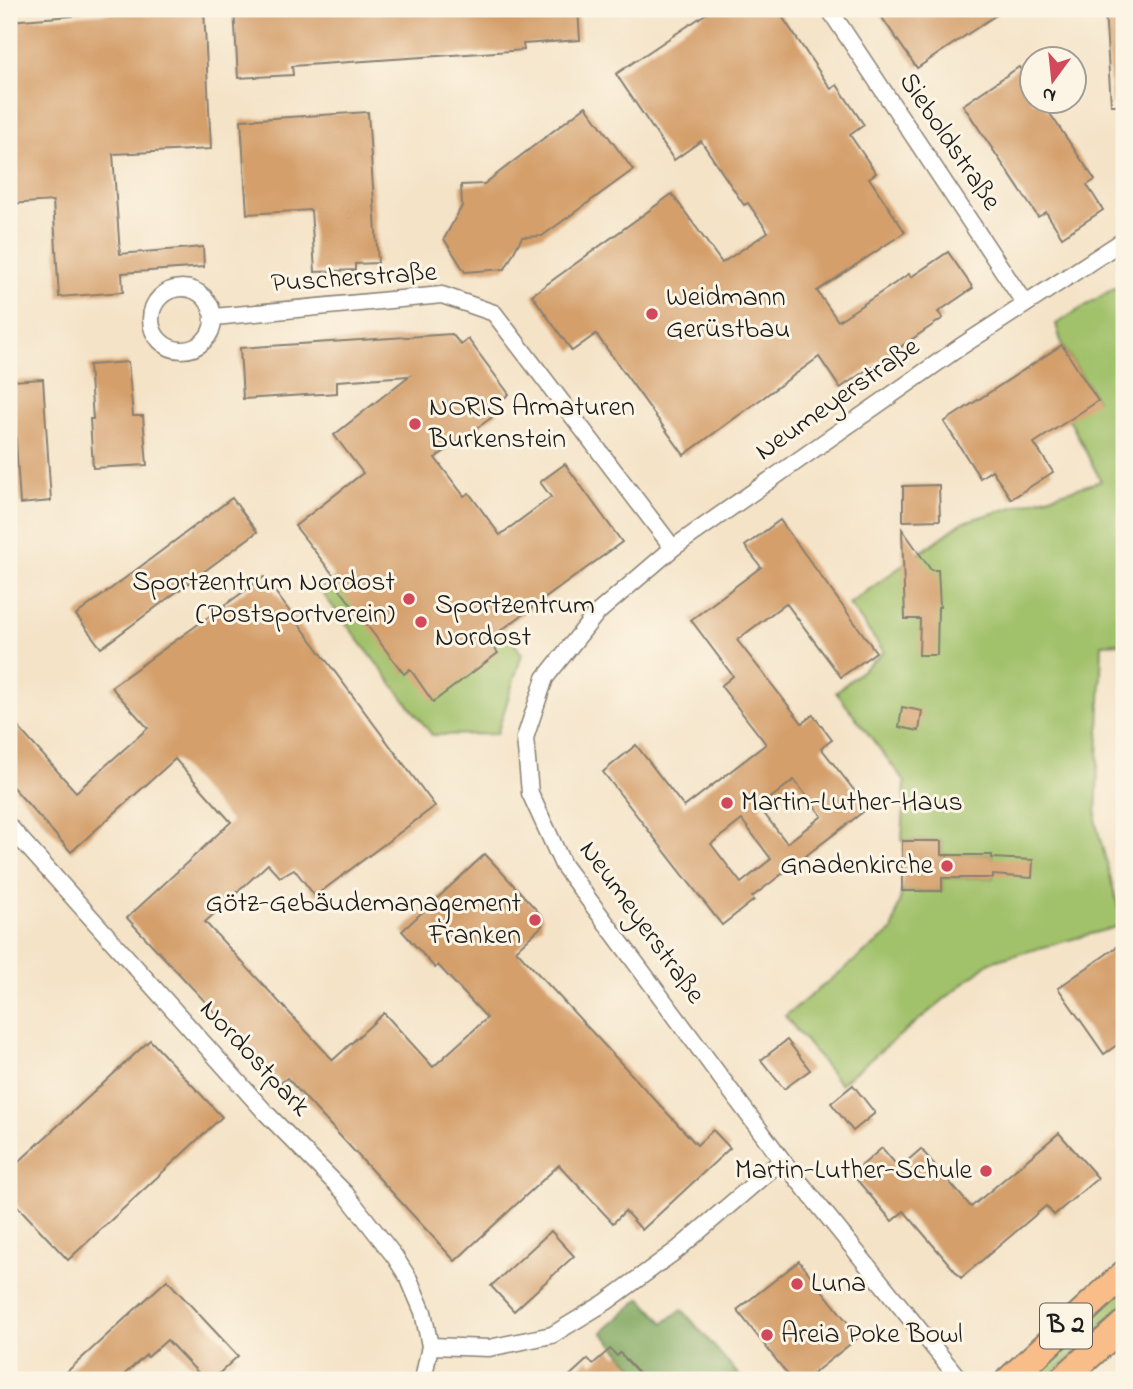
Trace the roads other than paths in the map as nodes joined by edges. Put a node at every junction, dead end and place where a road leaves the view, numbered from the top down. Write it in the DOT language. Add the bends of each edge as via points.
graph roads {
  1 [pos="829,9"];
  2 [pos="1124,240"];
  3 [pos="1025,304"];
  4 [pos="214,317"];
  5 [pos="673,548"];
  6 [pos="9,826"];
  7 [pos="782,1160"];
  8 [pos="1124,1274"];
  9 [pos="1124,1324"];
  10 [pos="430,1346"];
  11 [pos="423,1380"];
  12 [pos="960,1380"];
  13 [pos="1009,1380"];
  14 [pos="1062,1380"];
  1 -- 3 [label="street, Sieboldstraße"];
  2 -- 3 [label="street, Neumeyerstraße"];
  3 -- 5 [label="street, Neumeyerstraße"];
  4 -- 5 [label="street, Puscherstraße" via="442,295 494,313"];
  5 -- 7 [label="street, Neumeyerstraße" via="596,614 545,678 525,738 530,793 563,864"];
  6 -- 10 [label="street, Nordostpark" via="266,1112 345,1193 410,1279"];
  7 -- 10 [label="street" via="677,1250 552,1335 489,1348"];
  7 -- 12 [label="street, Neumeyerstraße"];
  8 -- 13 [label="main road, B 2"];
  9 -- 14 [label="main road, B 2"];
  10 -- 11 [label="street, Nordostpark"];
}
